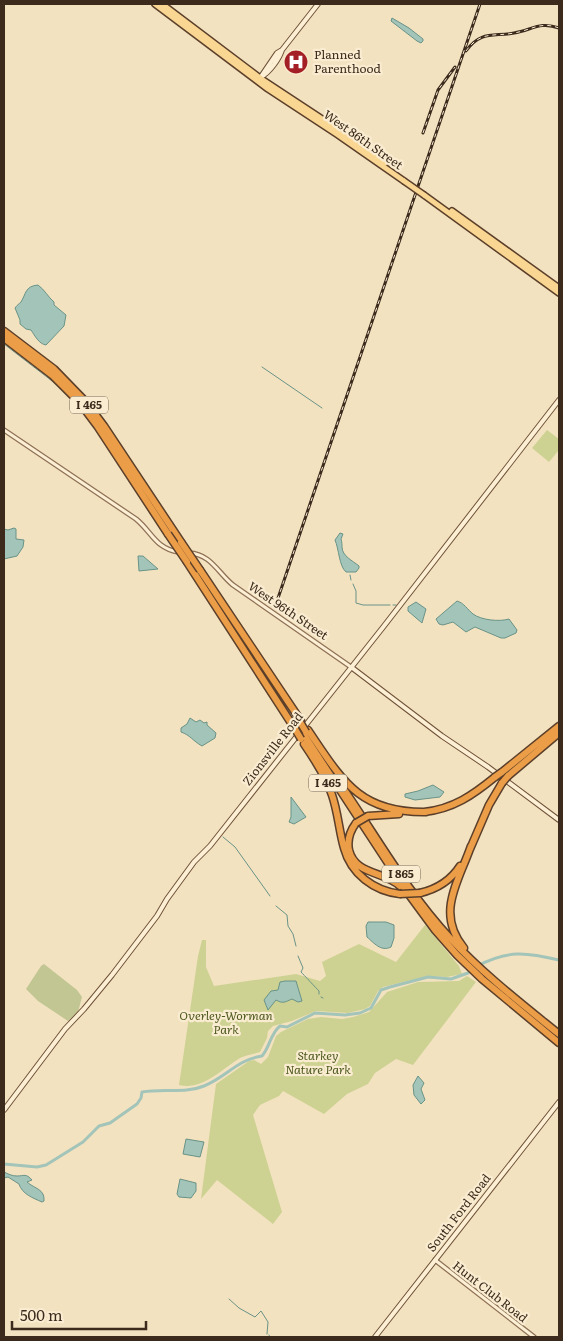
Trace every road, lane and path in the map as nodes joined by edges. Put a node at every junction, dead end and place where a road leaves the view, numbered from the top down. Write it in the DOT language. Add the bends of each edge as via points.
graph roads {
  1 [pos="155,4"];
  2 [pos="162,4"];
  3 [pos="318,4"];
  4 [pos="258,79"];
  5 [pos="344,139"];
  6 [pos="358,143"];
  7 [pos="405,179"];
  8 [pos="424,193"];
  9 [pos="559,288"];
  10 [pos="559,293"];
  11 [pos="4,331"];
  12 [pos="4,338"];
  13 [pos="559,400"];
  14 [pos="4,430"];
  15 [pos="234,632"];
  16 [pos="252,655"];
  17 [pos="351,667"];
  18 [pos="260,668"];
  19 [pos="298,724"];
  20 [pos="559,726"];
  21 [pos="559,733"];
  22 [pos="305,734"];
  23 [pos="505,774"];
  24 [pos="426,812"];
  25 [pos="559,820"];
  26 [pos="471,846"];
  27 [pos="414,903"];
  28 [pos="470,960"];
  29 [pos="487,977"];
  30 [pos="559,1034"];
  31 [pos="559,1043"];
  32 [pos="559,1102"];
  33 [pos="4,1109"];
  34 [pos="436,1260"];
  35 [pos="375,1337"];
  36 [pos="534,1337"];
  1 -- 4 [label="main road, West 86th Street"];
  2 -- 4 [label="main road, West 86th Street"];
  3 -- 4 [label="main road"];
  4 -- 5 [label="main road, West 86th Street"];
  4 -- 6 [label="main road, West 86th Street"];
  5 -- 6 [label="main road"];
  5 -- 7 [label="main road, West 86th Street"];
  6 -- 7 [label="main road, West 86th Street"];
  7 -- 8 [label="main road, West 86th Street, bridge"];
  8 -- 9 [label="main road, West 86th Street"];
  8 -- 10 [label="main road, West 86th Street"];
  11 -- 16 [label="highway, I 465, bridge" via="54,370 82,397 200,570"];
  12 -- 15 [label="highway, I 465, bridge" via="52,375 80,403"];
  13 -- 17 [label="main road, Zionsville Road"];
  14 -- 17 [label="street, West 96th Street" via="136,519 164,547 207,558 233,585"];
  15 -- 16 [label="highway, I 865"];
  16 -- 18 [label="highway, I 865"];
  17 -- 25 [label="main road, West 96th Street"];
  17 -- 33 [label="main road, Zionsville Road" via="194,862 157,916 84,1009 64,1029"];
  18 -- 19 [label="highway, I 865"];
  18 -- 19 [label="highway" via="269,675"];
  19 -- 22 [label="highway, I 865, bridge"];
  20 -- 23 [label="highway, I 465"];
  21 -- 23 [label="highway, I 465"];
  22 -- 24 [label="highway, I 465" via="340,777 360,795 393,810"];
  22 -- 26 [label="highway, I 465, bridge" via="330,790 343,847 350,863 370,884 400,894 435,888 463,863"];
  22 -- 27 [label="highway, I 865"];
  22 -- 28 [label="highway, I 865" via="416,897"];
  23 -- 24 [label="highway, I 465, bridge" via="495,777 463,801"];
  23 -- 26 [label="highway, I 465, bridge"];
  24 -- 27 [label="highway, bridge" via="368,816 356,823 348,840 354,861 364,870 396,882"];
  26 -- 28 [label="highway" via="453,892 450,911 456,936"];
  27 -- 28 [label="highway, I 865" via="435,930"];
  28 -- 29 [label="highway"];
  29 -- 30 [label="highway"];
  29 -- 31 [label="highway"];
  32 -- 34 [label="main road, South Ford Road"];
  34 -- 35 [label="main road, South Ford Road"];
  34 -- 36 [label="street, Hunt Club Road"];
}
